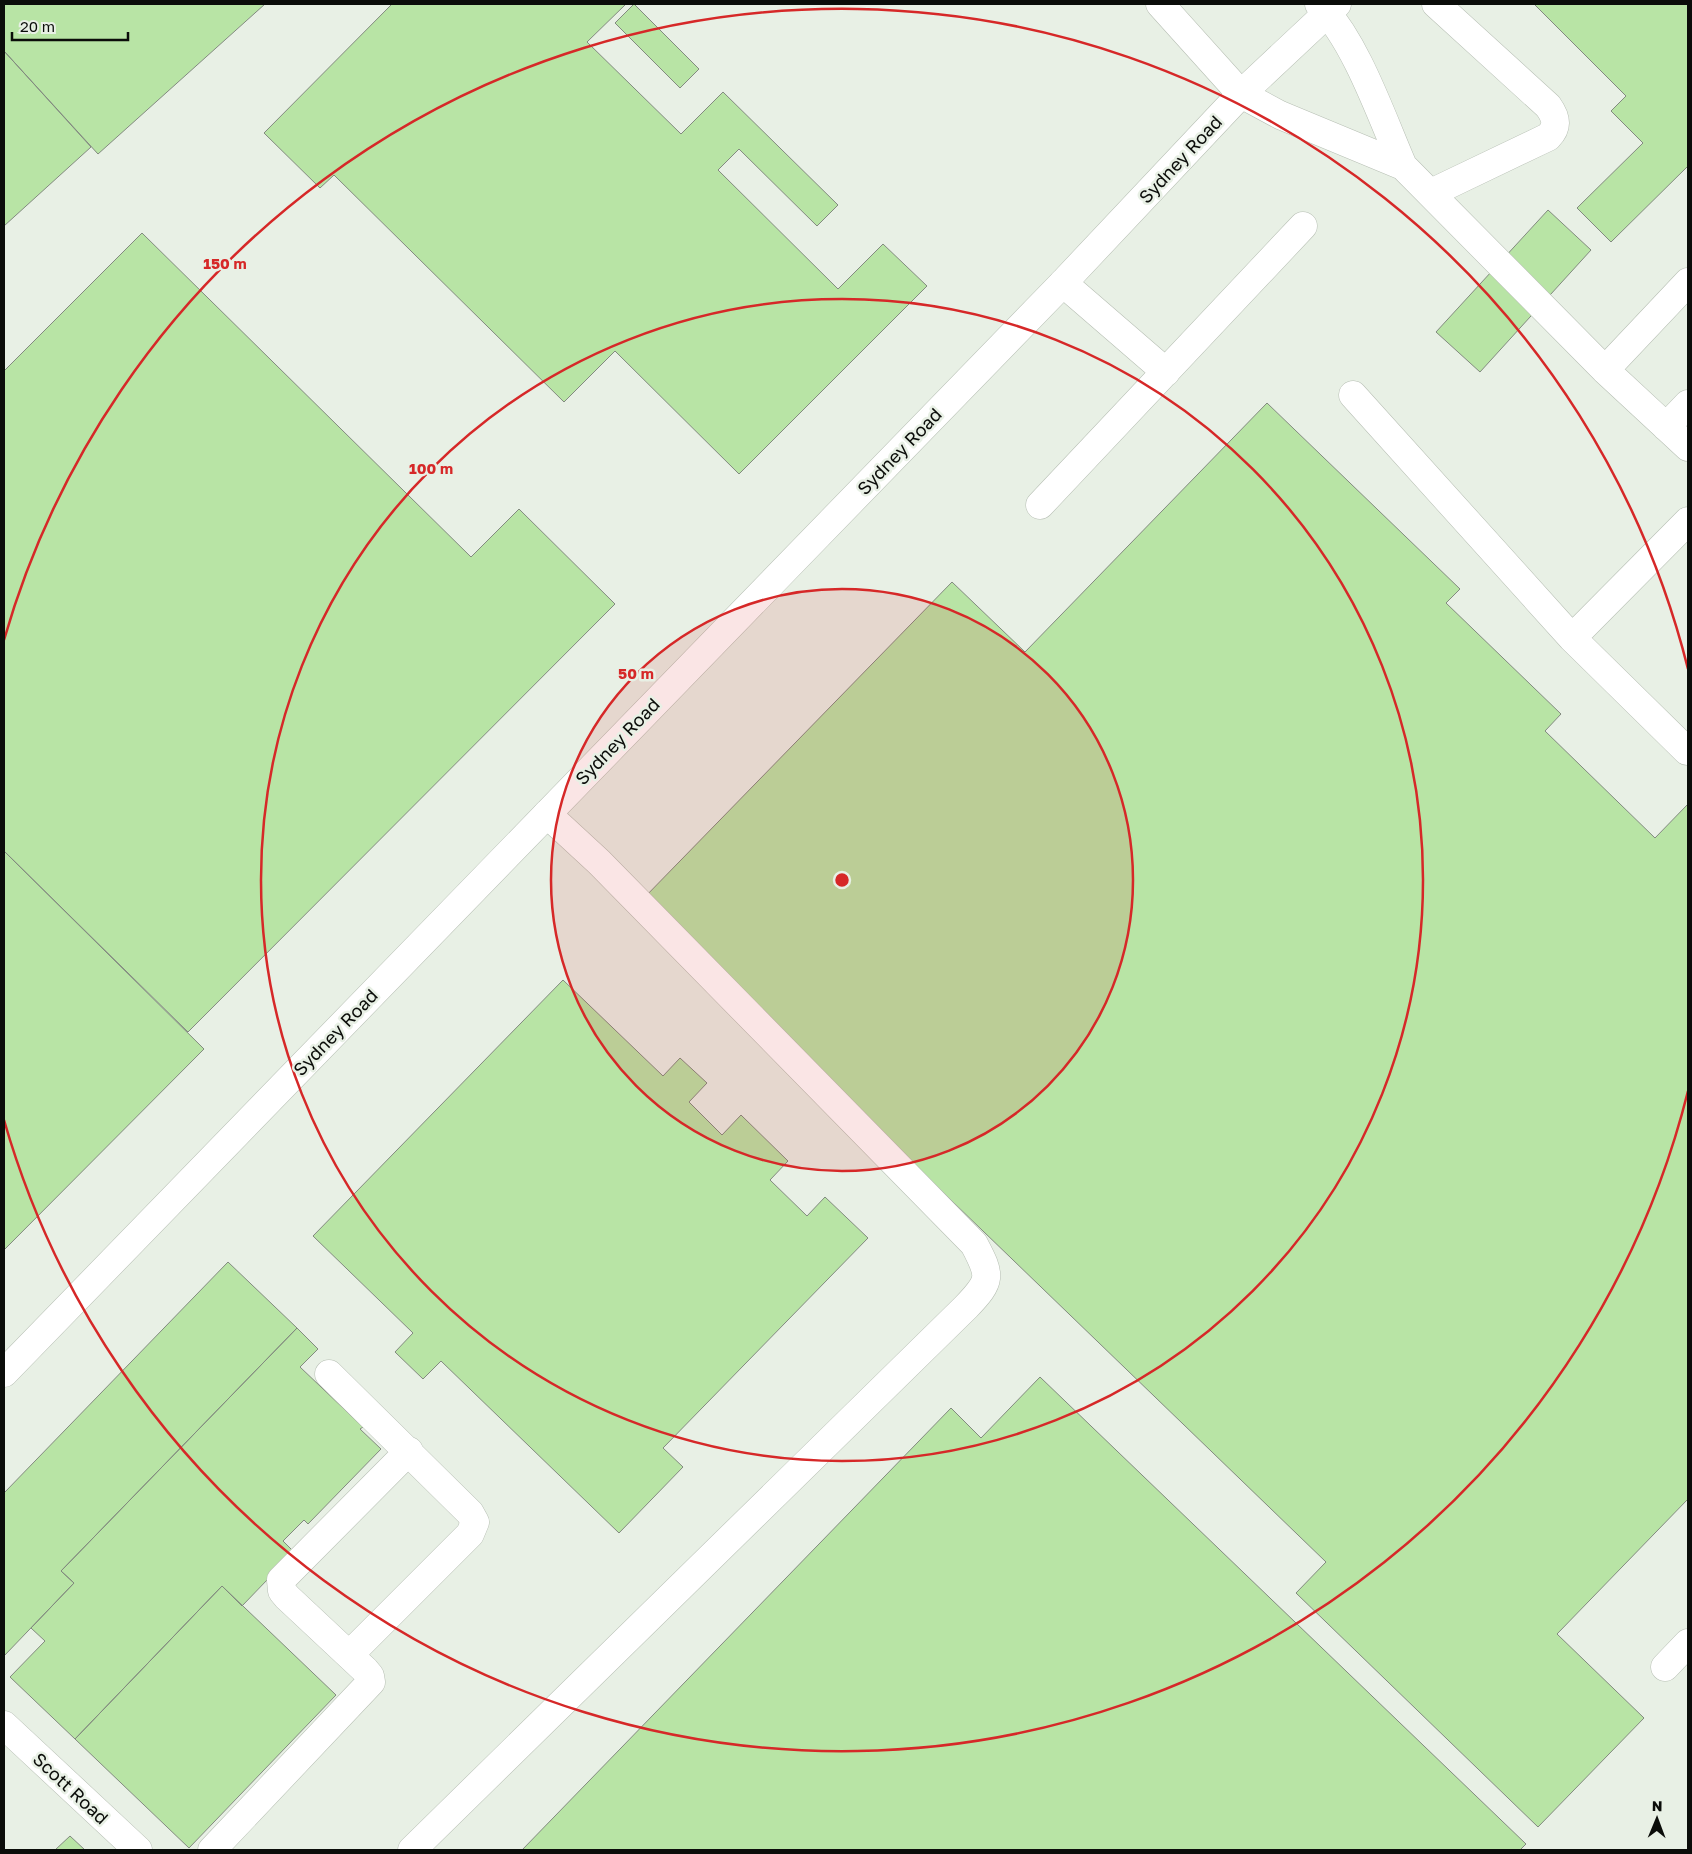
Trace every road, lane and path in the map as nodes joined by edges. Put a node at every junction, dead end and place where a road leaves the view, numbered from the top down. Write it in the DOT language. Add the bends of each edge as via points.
graph roads {
  1 [pos="1160,4"];
  2 [pos="1436,4"];
  3 [pos="1328,7"];
  4 [pos="1241,94"];
  5 [pos="1403,166"];
  6 [pos="1431,193"];
  7 [pos="1303,226"];
  8 [pos="1688,282"];
  9 [pos="1063,283"];
  10 [pos="1605,370"];
  11 [pos="1166,372"];
  12 [pos="1353,395"];
  13 [pos="1688,404"];
  14 [pos="1666,427"];
  15 [pos="1688,447"];
  16 [pos="1040,505"];
  17 [pos="1688,521"];
  18 [pos="1572,638"];
  19 [pos="1687,751"];
  20 [pos="547,814"];
  21 [pos="4,1373"];
  22 [pos="330,1374"];
  23 [pos="409,1450"];
  24 [pos="1688,1643"];
  25 [pos="349,1655"];
  26 [pos="1666,1667"];
  27 [pos="4,1725"];
  28 [pos="138,1850"];
  29 [pos="212,1850"];
  30 [pos="412,1850"];
  1 -- 4 [label="main road"];
  2 -- 6 [label="main road" via="1548,106 1556,123 1554,132 1548,136"];
  3 -- 4 [label="main road, Sydney Road"];
  3 -- 5 [label="main road" via="1363,73"];
  4 -- 5 [label="main road" via="1280,115"];
  4 -- 9 [label="main road, Sydney Road"];
  5 -- 6 [label="main road"];
  6 -- 10 [label="main road"];
  7 -- 11 [label="main road"];
  8 -- 10 [label="main road"];
  9 -- 11 [label="main road"];
  9 -- 20 [label="main road, Sydney Road"];
  10 -- 14 [label="main road"];
  11 -- 16 [label="main road"];
  12 -- 18 [label="main road"];
  13 -- 14 [label="main road"];
  14 -- 15 [label="main road"];
  17 -- 18 [label="main road"];
  18 -- 19 [label="main road"];
  20 -- 21 [label="main road, Sydney Road"];
  20 -- 30 [label="main road" via="599,862 974,1244 987,1268 984,1289"];
  22 -- 23 [label="main road"];
  23 -- 25 [label="main road" via="470,1513 474,1528"];
  23 -- 25 [label="main road" via="281,1580 282,1591 287,1597"];
  24 -- 26 [label="main road"];
  25 -- 29 [label="main road" via="370,1676 367,1688"];
  27 -- 28 [label="main road, Scott Road"];
}
